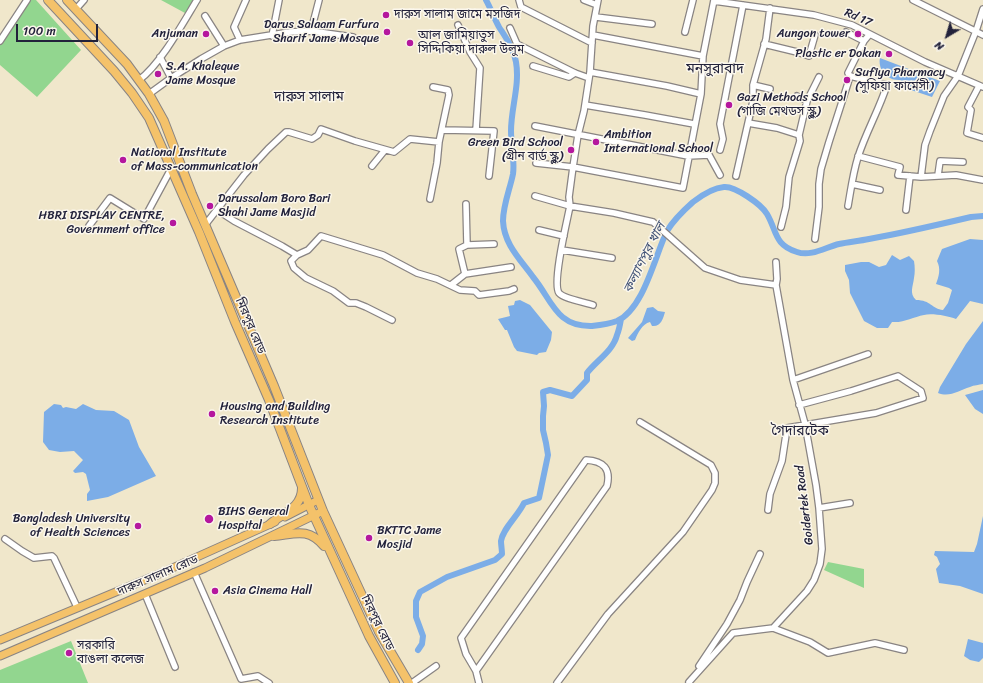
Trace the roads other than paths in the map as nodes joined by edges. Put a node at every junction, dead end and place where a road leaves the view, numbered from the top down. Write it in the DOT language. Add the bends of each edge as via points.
graph roads {
  1 [pos="27,0"];
  2 [pos="48,0"];
  3 [pos="67,0"];
  4 [pos="84,0"];
  5 [pos="197,0"];
  6 [pos="246,0"];
  7 [pos="279,0"];
  8 [pos="319,0"];
  9 [pos="519,0"];
  10 [pos="584,0"];
  11 [pos="693,0"];
  12 [pos="714,0"];
  13 [pos="913,0"];
  14 [pos="598,3"];
  15 [pos="743,4"];
  16 [pos="770,8"];
  17 [pos="76,9"];
  18 [pos="983,9"];
  19 [pos="205,16"];
  20 [pos="596,16"];
  21 [pos="652,24"];
  22 [pos="458,25"];
  23 [pos="510,28"];
  24 [pos="311,31"];
  25 [pos="976,31"];
  26 [pos="685,32"];
  27 [pos="846,32"];
  28 [pos="869,34"];
  29 [pos="593,35"];
  30 [pos="815,35"];
  31 [pos="983,35"];
  32 [pos="272,36"];
  33 [pos="353,37"];
  34 [pos="240,40"];
  35 [pos="0,41"];
  36 [pos="864,41"];
  37 [pos="592,43"];
  38 [pos="764,44"];
  39 [pos="224,46"];
  40 [pos="703,56"];
  41 [pos="160,57"];
  42 [pos="533,66"];
  43 [pos="575,73"];
  44 [pos="589,75"];
  45 [pos="850,76"];
  46 [pos="958,76"];
  47 [pos="819,77"];
  48 [pos="171,78"];
  49 [pos="139,80"];
  50 [pos="753,85"];
  51 [pos="128,87"];
  52 [pos="433,87"];
  53 [pos="981,87"];
  54 [pos="770,89"];
  55 [pos="149,94"];
  56 [pos="701,94"];
  57 [pos="797,96"];
  58 [pos="807,101"];
  59 [pos="585,105"];
  60 [pos="748,123"];
  61 [pos="694,124"];
  62 [pos="535,126"];
  63 [pos="442,130"];
  64 [pos="476,130"];
  65 [pos="578,135"];
  66 [pos="799,135"];
  67 [pos="983,138"];
  68 [pos="439,142"];
  69 [pos="385,150"];
  70 [pos="720,150"];
  71 [pos="688,156"];
  72 [pos="858,156"];
  73 [pos="963,162"];
  74 [pos="536,163"];
  75 [pos="372,166"];
  76 [pos="573,167"];
  77 [pos="171,169"];
  78 [pos="720,175"];
  79 [pos="938,175"];
  80 [pos="489,176"];
  81 [pos="736,176"];
  82 [pos="910,176"];
  83 [pos="921,177"];
  84 [pos="983,180"];
  85 [pos="852,184"];
  86 [pos="880,190"];
  87 [pos="535,196"];
  88 [pos="430,199"];
  89 [pos="466,204"];
  90 [pos="570,206"];
  91 [pos="848,206"];
  92 [pos="218,210"];
  93 [pos="906,210"];
  94 [pos="205,225"];
  95 [pos="89,226"];
  96 [pos="781,227"];
  97 [pos="539,230"];
  98 [pos="564,236"];
  99 [pos="815,239"];
  100 [pos="494,244"];
  101 [pos="467,245"];
  102 [pos="562,250"];
  103 [pos="297,255"];
  104 [pos="612,258"];
  105 [pos="776,262"];
  106 [pos="511,266"];
  107 [pos="465,274"];
  108 [pos="776,284"];
  109 [pos="450,285"];
  110 [pos="514,289"];
  111 [pos="594,304"];
  112 [pos="392,320"];
  113 [pos="868,354"];
  114 [pos="793,380"];
  115 [pos="799,405"];
  116 [pos="640,422"];
  117 [pos="805,424"];
  118 [pos="302,487"];
  119 [pos="318,500"];
  120 [pos="850,504"];
  121 [pos="308,505"];
  122 [pos="819,508"];
  123 [pos="768,510"];
  124 [pos="323,512"];
  125 [pos="314,516"];
  126 [pos="270,524"];
  127 [pos="274,536"];
  128 [pos="5,539"];
  129 [pos="329,551"];
  130 [pos="760,554"];
  131 [pos="194,572"];
  132 [pos="146,594"];
  133 [pos="77,607"];
  134 [pos="773,628"];
  135 [pos="0,640"];
  136 [pos="904,650"];
  137 [pos="0,656"];
  138 [pos="174,666"];
  139 [pos="436,666"];
  140 [pos="476,671"];
  141 [pos="688,682"];
  142 [pos="269,683"];
  143 [pos="395,683"];
  144 [pos="411,683"];
  145 [pos="479,683"];
  146 [pos="557,683"];
  1 -- 35 [label="street"];
  2 -- 51 [label="highway, মিরপুর রোড"];
  3 -- 17 [label="highway, মিরপুর রোড"];
  4 -- 17 [label="street"];
  5 -- 41 [label="street"];
  6 -- 34 [label="street" via="234,26"];
  7 -- 32 [label="street"];
  8 -- 24 [label="street"];
  9 -- 37 [label="street" via="521,7"];
  10 -- 14 [label="street"];
  11 -- 26 [label="street"];
  12 -- 15 [label="street, Rd 17"];
  12 -- 40 [label="street"];
  13 -- 25 [label="street"];
  14 -- 20 [label="street"];
  15 -- 16 [label="street, Rd 17"];
  15 -- 70 [label="street" via="720,124 723,139"];
  16 -- 28 [label="street, Rd 17" via="822,16 852,25"];
  16 -- 38 [label="street"];
  17 -- 49 [label="highway, মিরপুর রোড"];
  18 -- 25 [label="street"];
  19 -- 39 [label="street"];
  20 -- 21 [label="street"];
  20 -- 29 [label="street"];
  22 -- 64 [label="street" via="480,68"];
  23 -- 43 [label="street" via="517,44"];
  24 -- 32 [label="street"];
  24 -- 33 [label="street"];
  25 -- 31 [label="street"];
  25 -- 46 [label="street"];
  27 -- 36 [label="street"];
  28 -- 36 [label="street"];
  28 -- 46 [label="street, Rd 17"];
  29 -- 37 [label="street"];
  29 -- 40 [label="street"];
  30 -- 38 [label="street" via="809,56"];
  32 -- 34 [label="street"];
  34 -- 39 [label="street"];
  36 -- 45 [label="street" via="848,73"];
  37 -- 44 [label="street"];
  38 -- 50 [label="street"];
  39 -- 48 [label="street"];
  40 -- 56 [label="street"];
  41 -- 48 [label="street"];
  41 -- 49 [label="street"];
  42 -- 43 [label="street" via="569,77"];
  43 -- 44 [label="street"];
  44 -- 56 [label="street" via="667,86"];
  44 -- 59 [label="street"];
  45 -- 72 [label="street" via="887,85"];
  45 -- 99 [label="street" via="821,169"];
  46 -- 53 [label="street, Rd 17"];
  46 -- 83 [label="street" via="944,96 930,131 925,145"];
  47 -- 58 [label="street"];
  48 -- 55 [label="street"];
  49 -- 51 [label="highway"];
  49 -- 55 [label="highway, মিরপুর রোড"];
  50 -- 54 [label="street"];
  50 -- 60 [label="street" via="753,101"];
  51 -- 77 [label="highway, মিরপুর রোড" via="149,118"];
  52 -- 63 [label="street" via="448,90"];
  53 -- 67 [label="street" via="968,108 971,110 967,133"];
  55 -- 94 [label="highway, মিরপুর রোড" via="164,121"];
  56 -- 61 [label="street"];
  57 -- 58 [label="street"];
  58 -- 66 [label="street"];
  59 -- 61 [label="street"];
  59 -- 65 [label="street"];
  60 -- 66 [label="street"];
  60 -- 81 [label="street"];
  61 -- 71 [label="street"];
  62 -- 65 [label="street"];
  63 -- 64 [label="street"];
  63 -- 68 [label="street"];
  64 -- 80 [label="street" via="494,131"];
  65 -- 71 [label="street"];
  65 -- 76 [label="street"];
  66 -- 96 [label="street" via="800,141 789,177"];
  68 -- 69 [label="street" via="410,139 394,152"];
  68 -- 88 [label="street"];
  69 -- 75 [label="street"];
  69 -- 92 [label="street" via="321,129 312,139 286,132 254,164"];
  71 -- 76 [label="street" via="683,188"];
  71 -- 78 [label="street" via="709,155"];
  72 -- 82 [label="street" via="900,167 898,176"];
  72 -- 85 [label="street"];
  73 -- 79 [label="street" via="940,161"];
  74 -- 76 [label="street"];
  76 -- 90 [label="street"];
  77 -- 95 [label="street" via="144,219 110,198"];
  77 -- 118 [label="highway, মিরপুর রোড" via="269,400"];
  79 -- 83 [label="street"];
  79 -- 84 [label="street"];
  82 -- 83 [label="street"];
  82 -- 93 [label="street"];
  85 -- 86 [label="street"];
  85 -- 91 [label="street"];
  87 -- 90 [label="street"];
  89 -- 101 [label="street"];
  90 -- 98 [label="street"];
  90 -- 108 [label="street" via="653,222 705,268 740,280"];
  92 -- 94 [label="street"];
  92 -- 103 [label="street"];
  94 -- 119 [label="highway, মিরপুর রোড" via="262,358"];
  97 -- 98 [label="street"];
  98 -- 102 [label="street"];
  100 -- 101 [label="street"];
  101 -- 107 [label="street" via="459,249"];
  102 -- 104 [label="street"];
  102 -- 111 [label="street" via="556,286 559,294"];
  103 -- 109 [label="street" via="308,250 321,236 383,256 417,273"];
  103 -- 112 [label="street" via="291,261 294,268 306,278 333,291 349,303 356,303"];
  105 -- 108 [label="street, Goidertek Road"];
  106 -- 107 [label="street"];
  107 -- 109 [label="street"];
  108 -- 114 [label="street, Goidertek Road"];
  109 -- 110 [label="street" via="460,290 475,291 479,295"];
  113 -- 114 [label="street"];
  114 -- 115 [label="street, Goidertek Road"];
  115 -- 117 [label="street, Goidertek Road"];
  115 -- 117 [label="street" via="898,376 921,391 923,398 876,413"];
  116 -- 146 [label="street" via="707,462 715,473 715,483 683,532 608,614"];
  117 -- 122 [label="street, Goidertek Road"];
  117 -- 123 [label="street" via="787,428 782,461 770,494"];
  118 -- 121 [label="highway, মিরপুর রোড"];
  118 -- 126 [label="highway" via="302,495 295,506"];
  119 -- 121 [label="main road, দারুস সালাম রোড"];
  119 -- 124 [label="highway, মিরপুর রোড"];
  120 -- 122 [label="street"];
  121 -- 125 [label="highway, মিরপুর রোড"];
  121 -- 126 [label="main road, দারুস সালাম রোড"];
  122 -- 134 [label="street, Goidertek Road" via="822,549 814,580"];
  124 -- 125 [label="main road, দারুস সালাম রোড"];
  124 -- 144 [label="highway, মিরপুর রোড" via="379,632"];
  125 -- 127 [label="main road, দারুস সালাম রোড"];
  125 -- 129 [label="highway, মিরপুর রোড"];
  126 -- 133 [label="main road, দারুস সালাম রোড" via="159,574"];
  127 -- 129 [label="highway" via="309,534"];
  127 -- 131 [label="main road, দারুস সালাম রোড"];
  128 -- 133 [label="street" via="30,556 52,556"];
  129 -- 143 [label="highway, মিরপুর রোড" via="372,642"];
  130 -- 141 [label="street" via="727,624"];
  131 -- 132 [label="main road, দারুস সালাম রোড"];
  131 -- 142 [label="street" via="241,679 258,676"];
  132 -- 137 [label="main road, দারুস সালাম রোড"];
  132 -- 138 [label="street"];
  133 -- 135 [label="main road, দারুস সালাম রোড"];
  134 -- 136 [label="street" via="810,642 828,653 875,643"];
  134 -- 141 [label="street" via="733,633"];
  139 -- 144 [label="street"];
  140 -- 140 [label="street" via="607,486 608,471 595,460 586,460 461,638 466,654"];
  140 -- 145 [label="street"];
}
